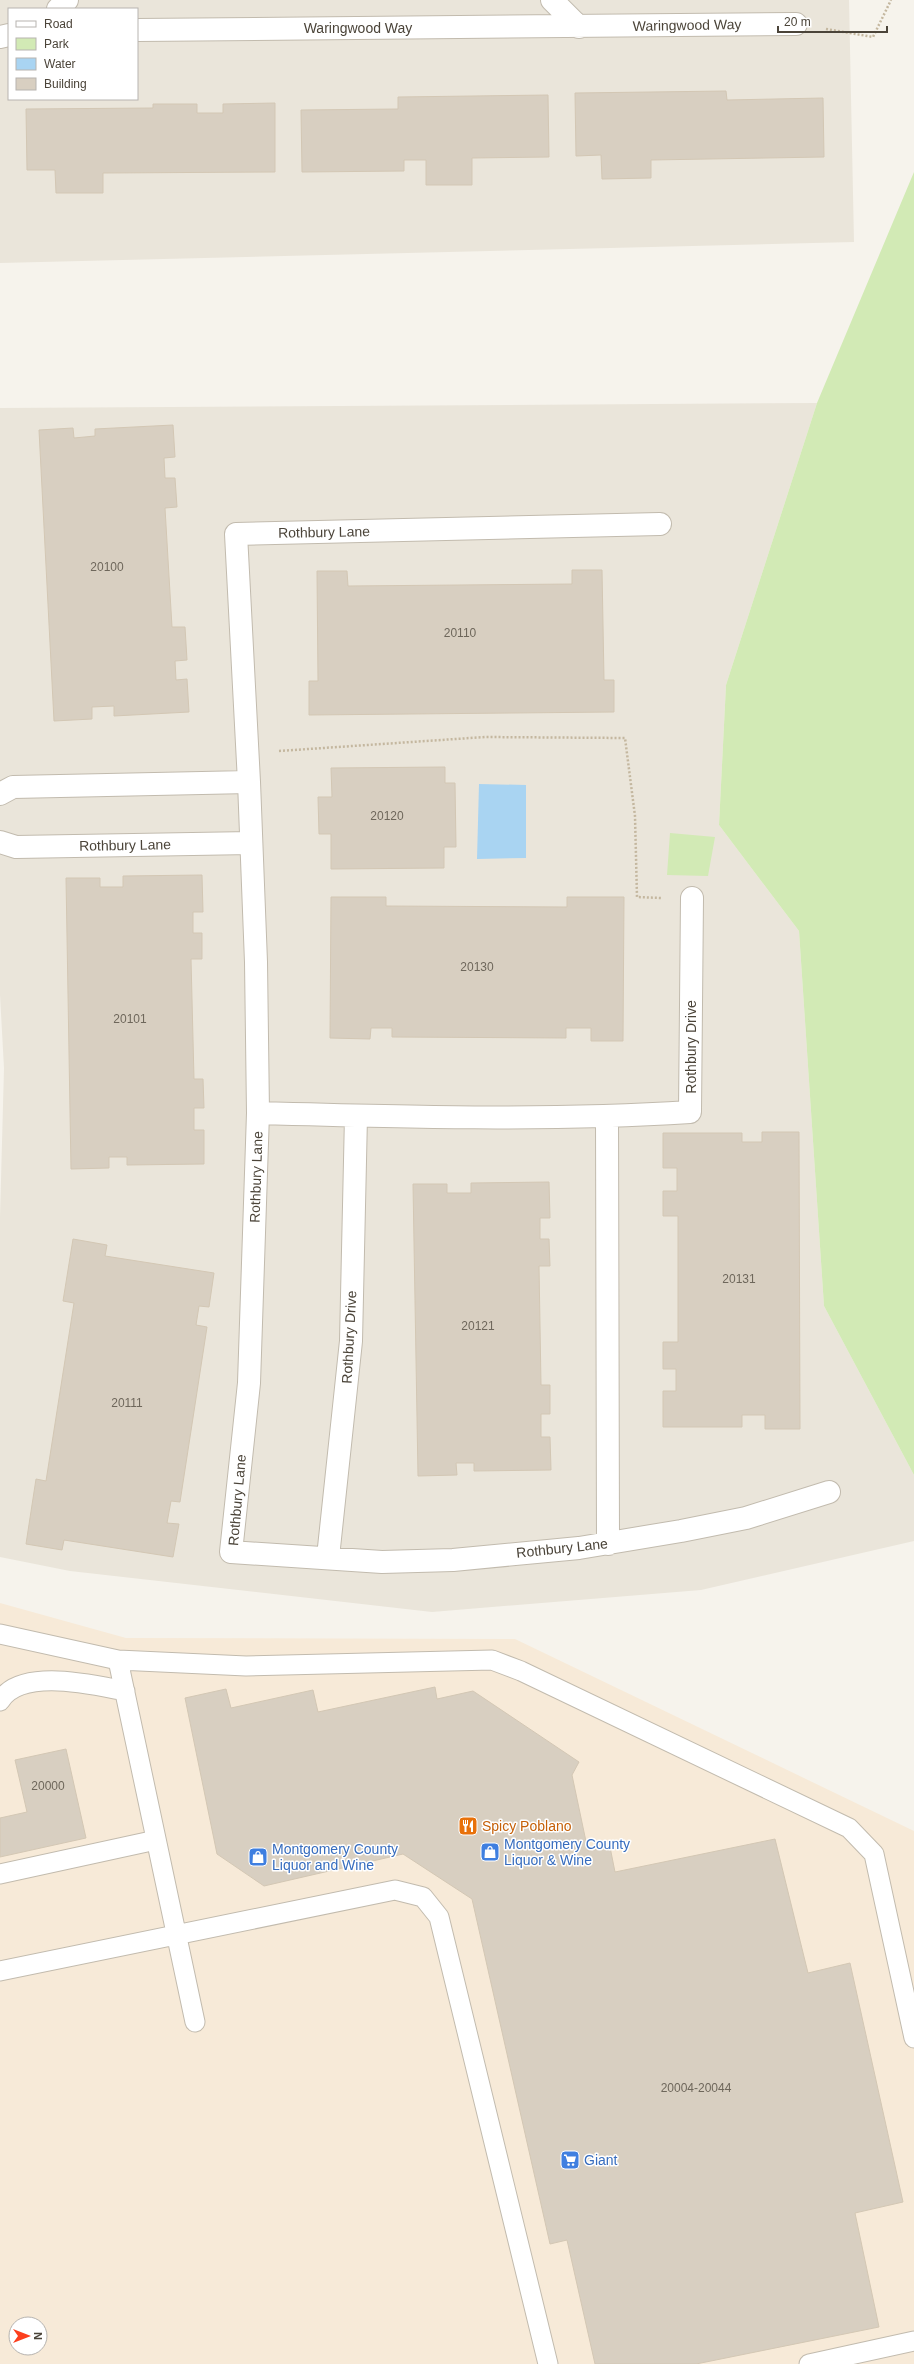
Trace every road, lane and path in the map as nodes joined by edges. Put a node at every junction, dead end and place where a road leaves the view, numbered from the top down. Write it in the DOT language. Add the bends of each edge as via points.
graph roads {
  1 [pos="67,0"];
  2 [pos="552,0"];
  3 [pos="892,0"];
  4 [pos="59,8"];
  5 [pos="796,24"];
  6 [pos="579,27"];
  7 [pos="138,30"];
  8 [pos="660,524"];
  9 [pos="248,753"];
  10 [pos="249,782"];
  11 [pos="0,794"];
  12 [pos="0,842"];
  13 [pos="251,844"];
  14 [pos="692,898"];
  15 [pos="258,1114"];
  16 [pos="356,1116"];
  17 [pos="607,1116"];
  18 [pos="829,1492"];
  19 [pos="608,1544"];
  20 [pos="328,1557"];
  21 [pos="0,1634"];
  22 [pos="118,1660"];
  23 [pos="125,1691"];
  24 [pos="0,1701"];
  25 [pos="156,1840"];
  26 [pos="0,1874"];
  27 [pos="176,1935"];
  28 [pos="0,1971"];
  29 [pos="195,2022"];
  30 [pos="914,2038"];
  31 [pos="914,2341"];
  32 [pos="548,2364"];
  33 [pos="809,2364"];
  1 -- 4 [label="street"];
  2 -- 6 [label="street"];
  3 -- 5 [label="path" via="873,37"];
  5 -- 6 [label="street, Waringwood Way"];
  6 -- 7 [label="street, Waringwood Way"];
  8 -- 9 [label="street, Rothbury Lane" via="236,534"];
  9 -- 10 [label="street, Rothbury Lane"];
  9 -- 14 [label="path" via="485,737 625,738 635,816 637,898"];
  10 -- 11 [label="street" via="13,787"];
  10 -- 13 [label="street, Rothbury Lane"];
  12 -- 13 [label="street, Rothbury Lane" via="16,847"];
  13 -- 15 [label="street, Rothbury Lane"];
  14 -- 17 [label="street, Rothbury Drive" via="690,1112"];
  15 -- 16 [label="street, Rothbury Drive"];
  15 -- 20 [label="street, Rothbury Lane" via="249,1383 231,1552"];
  16 -- 17 [label="street, Rothbury Drive"];
  16 -- 20 [label="street, Rothbury Drive" via="351,1341"];
  17 -- 19 [label="street"];
  18 -- 19 [label="street, Rothbury Lane" via="746,1518"];
  19 -- 20 [label="street, Rothbury Lane" via="453,1560 382,1562"];
  21 -- 22 [label="lane"];
  22 -- 23 [label="lane"];
  22 -- 30 [label="lane" via="246,1666 492,1660 521,1671 849,1828 874,1854"];
  23 -- 24 [label="lane" via="76,1681 45,1681 11,1690 5,1693"];
  23 -- 25 [label="lane"];
  25 -- 26 [label="lane"];
  25 -- 27 [label="lane"];
  27 -- 28 [label="lane"];
  27 -- 29 [label="lane"];
  27 -- 32 [label="lane" via="395,1890 423,1897 439,1917"];
  31 -- 33 [label="lane"];
}
